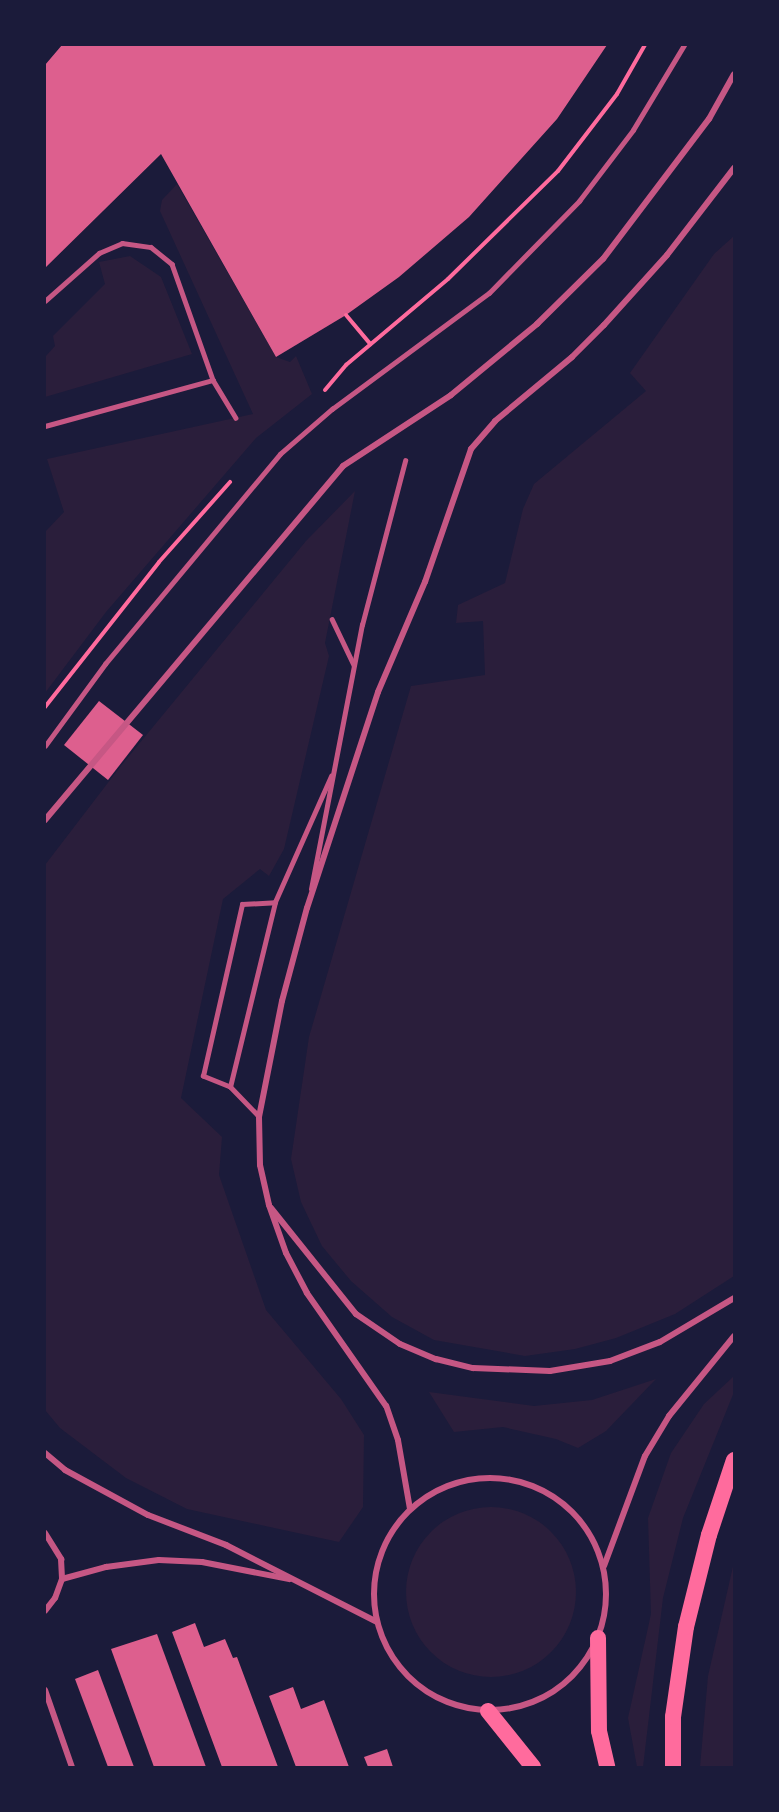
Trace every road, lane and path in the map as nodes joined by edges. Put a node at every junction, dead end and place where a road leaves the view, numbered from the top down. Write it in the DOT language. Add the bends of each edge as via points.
graph roads {
  1 [pos="684,45"];
  2 [pos="734,74"];
  3 [pos="734,168"];
  4 [pos="45,301"];
  5 [pos="345,315"];
  6 [pos="370,344"];
  7 [pos="213,380"];
  8 [pos="236,418"];
  9 [pos="45,426"];
  10 [pos="405,461"];
  11 [pos="332,619"];
  12 [pos="355,665"];
  13 [pos="45,747"];
  14 [pos="335,765"];
  15 [pos="45,820"];
  16 [pos="275,902"];
  17 [pos="307,909"];
  18 [pos="230,1087"];
  19 [pos="259,1117"];
  20 [pos="269,1205"];
  21 [pos="734,1298"];
  22 [pos="734,1336"];
  23 [pos="45,1453"];
  24 [pos="734,1460"];
  25 [pos="410,1509"];
  26 [pos="45,1533"];
  27 [pos="604,1566"];
  28 [pos="62,1579"];
  29 [pos="296,1580"];
  30 [pos="45,1611"];
  31 [pos="377,1622"];
  32 [pos="598,1638"];
  33 [pos="45,1690"];
  34 [pos="488,1711"];
  35 [pos="72,1767"];
  36 [pos="532,1767"];
  37 [pos="607,1767"];
  38 [pos="673,1767"];
  1 -- 13 [label="lane" via="633,130 579,201 489,293 332,409 280,454 105,664"];
  2 -- 15 [label="street" via="709,119 603,259 537,324 451,395 343,466"];
  3 -- 17 [label="street" via="667,255 604,325 495,421 471,449 425,582 378,692"];
  4 -- 7 [label="lane" via="99,253 122,243 150,247 172,264"];
  5 -- 6 [label="path"];
  7 -- 8 [label="lane"];
  7 -- 9 [label="lane"];
  10 -- 12 [label="lane"];
  11 -- 12 [label="lane"];
  12 -- 14 [label="lane"];
  14 -- 16 [label="lane"];
  14 -- 17 [label="lane"];
  16 -- 18 [label="lane"];
  16 -- 18 [label="lane" via="242,904 203,1076"];
  17 -- 19 [label="street" via="268,1060"];
  18 -- 19 [label="lane"];
  19 -- 20 [label="street" via="260,1165"];
  20 -- 21 [label="street" via="356,1314 400,1344 436,1359 473,1368 550,1371 610,1361 660,1342"];
  20 -- 25 [label="street" via="286,1253 307,1293 386,1406 398,1440"];
  22 -- 27 [label="street" via="669,1416 645,1456"];
  23 -- 29 [label="street" via="65,1470 148,1515 226,1545"];
  24 -- 38 [label="highway" via="709,1535 686,1627 674,1717"];
  25 -- 27 [label="street" via="435,1491 463,1480 493,1477 524,1482 551,1494 575,1513 593,1538"];
  25 -- 31 [label="street" via="386,1542 377,1571"];
  26 -- 28 [label="street" via="61,1559"];
  27 -- 32 [label="street" via="607,1591"];
  28 -- 29 [label="street" via="106,1567 159,1560 202,1562"];
  28 -- 30 [label="street" via="56,1598"];
  29 -- 31 [label="street"];
  31 -- 34 [label="street" via="388,1651 406,1676 430,1695"];
  32 -- 34 [label="street" via="585,1662 566,1683 542,1699 516,1708"];
  32 -- 37 [label="highway" via="599,1731"];
  33 -- 35 [label="street"];
  34 -- 36 [label="highway"];
}
